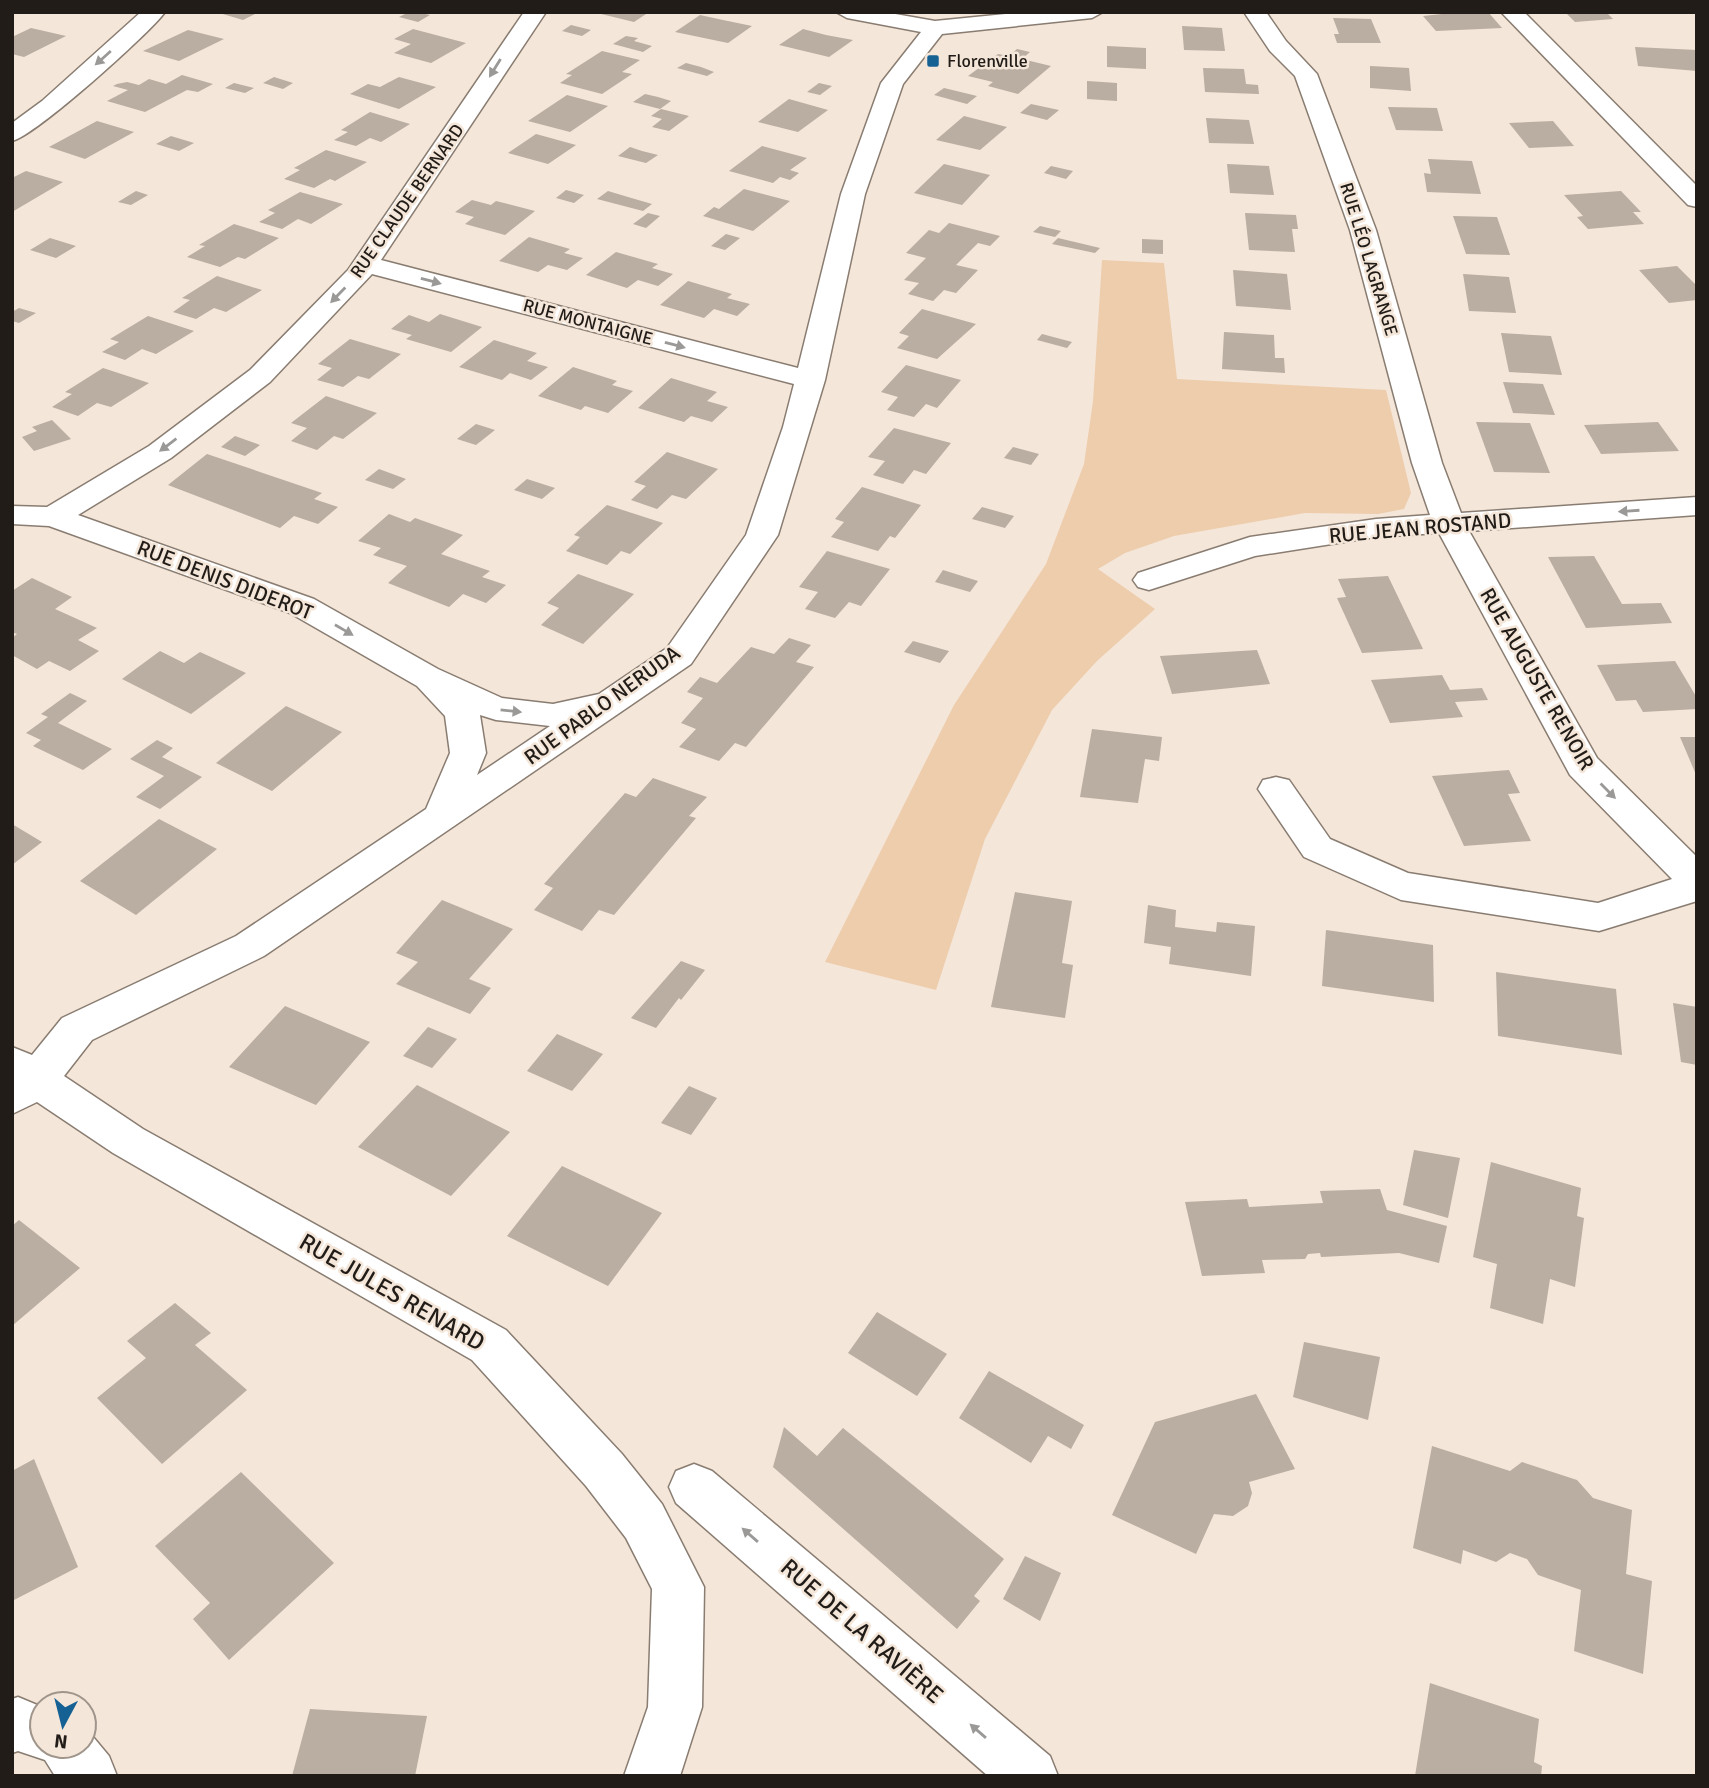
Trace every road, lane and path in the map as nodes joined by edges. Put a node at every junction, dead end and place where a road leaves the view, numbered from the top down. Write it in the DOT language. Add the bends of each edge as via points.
graph roads {
  1 [pos="154,12"];
  2 [pos="535,12"];
  3 [pos="847,12"];
  4 [pos="1092,12"];
  5 [pos="1255,12"];
  6 [pos="1513,12"];
  7 [pos="935,28"];
  8 [pos="12,134"];
  9 [pos="1697,200"];
  10 [pos="365,264"];
  11 [pos="811,380"];
  12 [pos="1697,506"];
  13 [pos="12,515"];
  14 [pos="53,516"];
  15 [pos="1449,523"];
  16 [pos="1149,580"];
  17 [pos="426,677"];
  18 [pos="616,701"];
  19 [pos="1276,789"];
  20 [pos="441,817"];
  21 [pos="1696,886"];
  22 [pos="20,1080"];
  23 [pos="694,1487"];
  24 [pos="77,1760"];
  25 [pos="89,1776"];
  26 [pos="652,1776"];
  27 [pos="1030,1776"];
  1 -- 8 [label="street, one-way" via="50,106"];
  2 -- 10 [label="street, RUE CLAUDE BERNARD, one-way"];
  3 -- 7 [label="street"];
  4 -- 7 [label="street"];
  5 -- 15 [label="street, RUE LÉO LAGRANGE" via="1278,46 1306,74 1363,230 1427,463"];
  6 -- 9 [label="street"];
  7 -- 11 [label="street, RUE PABLO NERUDA" via="892,83 853,194"];
  10 -- 11 [label="street, RUE MONTAIGNE, one-way"];
  10 -- 14 [label="street, RUE CLAUDE BERNARD, one-way" via="260,376 160,452"];
  11 -- 18 [label="street, RUE PABLO NERUDA" via="762,535 679,656"];
  12 -- 15 [label="street, RUE JEAN ROSTAND, one-way"];
  13 -- 14 [label="street, RUE DENIS DIDEROT"];
  14 -- 17 [label="street, RUE DENIS DIDEROT, one-way" via="302,606"];
  15 -- 16 [label="street, RUE JEAN ROSTAND" via="1376,528 1250,547"];
  15 -- 21 [label="street, RUE AUGUSTE RENOIR, one-way" via="1583,766 1681,863"];
  17 -- 18 [label="street, RUE DENIS DIDEROT, one-way" via="496,709 553,715"];
  17 -- 20 [label="street, RUE DENIS DIDEROT" via="462,713 468,753"];
  18 -- 20 [label="street, RUE PABLO NERUDA"];
  19 -- 21 [label="street, RUE AUGUSTE RENOIR" via="1317,848 1401,886 1599,917"];
  20 -- 22 [label="street, RUE PABLO NERUDA" via="250,946 77,1029"];
  22 -- 26 [label="street, RUE JULES RENARD" via="489,1345 604,1470 644,1521 678,1587 675,1707"];
  27 -- 23 [label="street, RUE DE LA RAVIÈRE, one-way"];
  24 -- 25 [label="street"];
}
